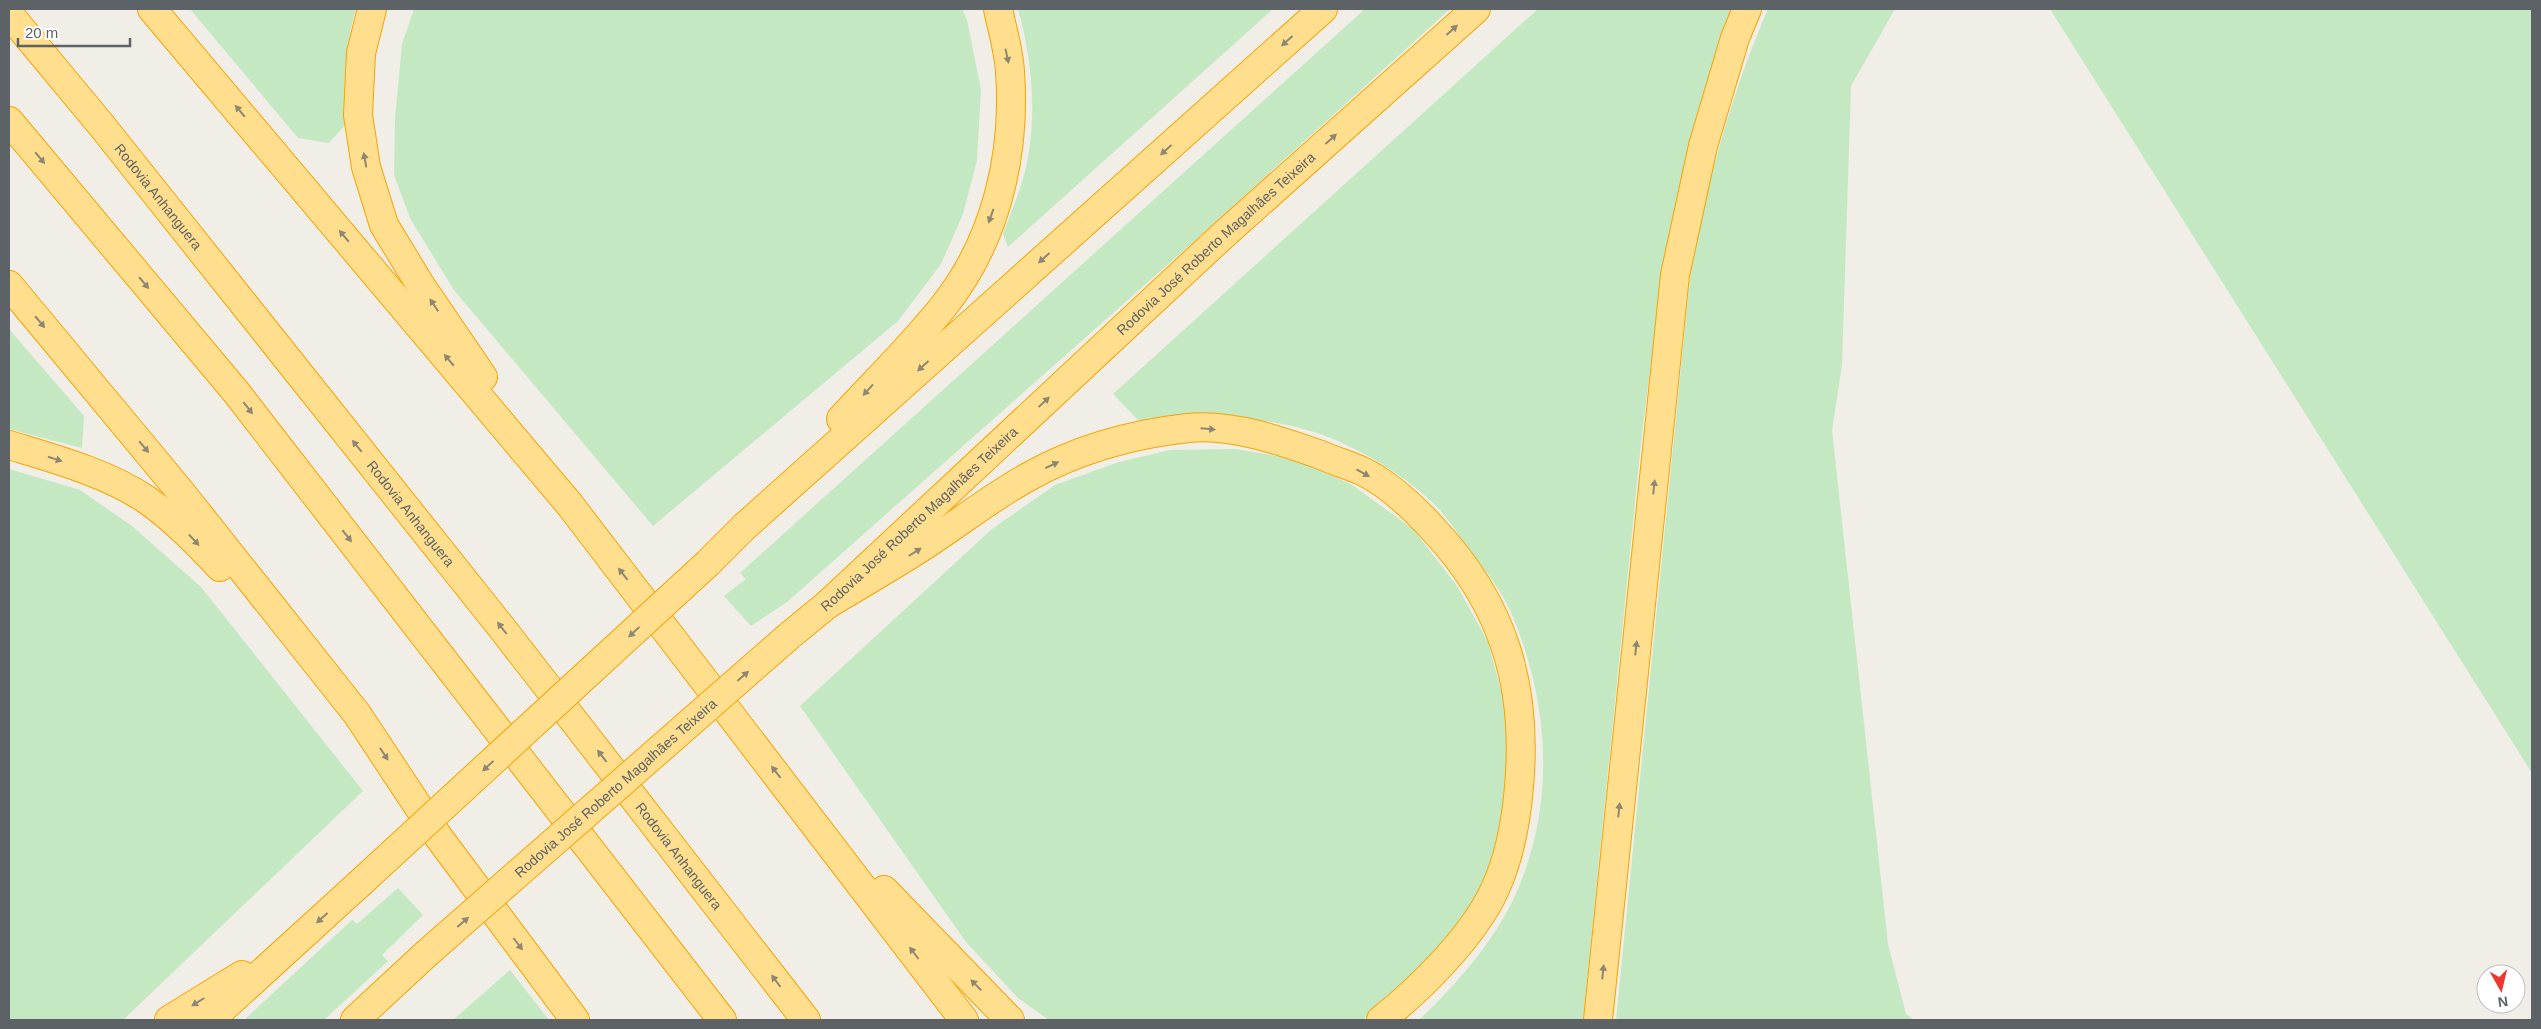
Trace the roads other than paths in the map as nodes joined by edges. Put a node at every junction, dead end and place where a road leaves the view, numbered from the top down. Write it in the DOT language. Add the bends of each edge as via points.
graph roads {
  1 [pos="152,9"];
  2 [pos="372,9"];
  3 [pos="998,9"];
  4 [pos="1323,9"];
  5 [pos="1476,9"];
  6 [pos="1747,9"];
  7 [pos="9,14"];
  8 [pos="9,121"];
  9 [pos="9,285"];
  10 [pos="9,445"];
  11 [pos="570,504"];
  12 [pos="744,527"];
  13 [pos="828,604"];
  14 [pos="357,714"];
  15 [pos="806,810"];
  16 [pos="298,939"];
  17 [pos="390,988"];
  18 [pos="169,1020"];
  19 [pos="210,1020"];
  20 [pos="355,1020"];
  21 [pos="365,1020"];
  22 [pos="575,1020"];
  23 [pos="722,1020"];
  24 [pos="806,1020"];
  25 [pos="964,1020"];
  26 [pos="1010,1020"];
  27 [pos="1381,1020"];
  28 [pos="1598,1020"];
  11 -- 1 [label="highway, one-way"];
  11 -- 2 [label="highway, one-way" via="421,286 384,225 366,166 358,115 361,54"];
  3 -- 12 [label="highway, one-way" via="1010,70 1012,126 1003,183 979,251 944,306"];
  4 -- 12 [label="highway, one-way"];
  13 -- 5 [label="highway, Rodovia José Roberto Magalhães Teixeira, one-way" via="1220,238"];
  28 -- 6 [label="highway, one-way" via="1676,275 1703,146 1735,38"];
  24 -- 7 [label="highway, Rodovia Anhanguera, one-way" via="499,624"];
  8 -- 23 [label="highway, one-way" via="236,392"];
  9 -- 14 [label="highway, one-way" via="180,491"];
  10 -- 14 [label="highway, one-way" via="60,460 146,499 187,532"];
  15 -- 11 [label="highway, one-way"];
  12 -- 16 [label="highway, one-way, bridge"];
  17 -- 13 [label="highway, Rodovia José Roberto Magalhães Teixeira, one-way, bridge"];
  13 -- 27 [label="highway, one-way" via="918,550 1027,477 1078,453 1133,437 1192,427 1248,432 1296,446 1364,472 1413,508 1471,575 1507,646 1520,708 1521,761 1516,828 1495,890 1465,936 1413,995"];
  14 -- 22 [label="highway, one-way" via="437,834"];
  25 -- 15 [label="highway, one-way"];
  26 -- 15 [label="highway, one-way"];
  16 -- 18 [label="highway, one-way"];
  16 -- 19 [label="highway"];
  17 -- 20 [label="highway, Rodovia José Roberto Magalhães Teixeira"];
  17 -- 21 [label="highway"];
}
